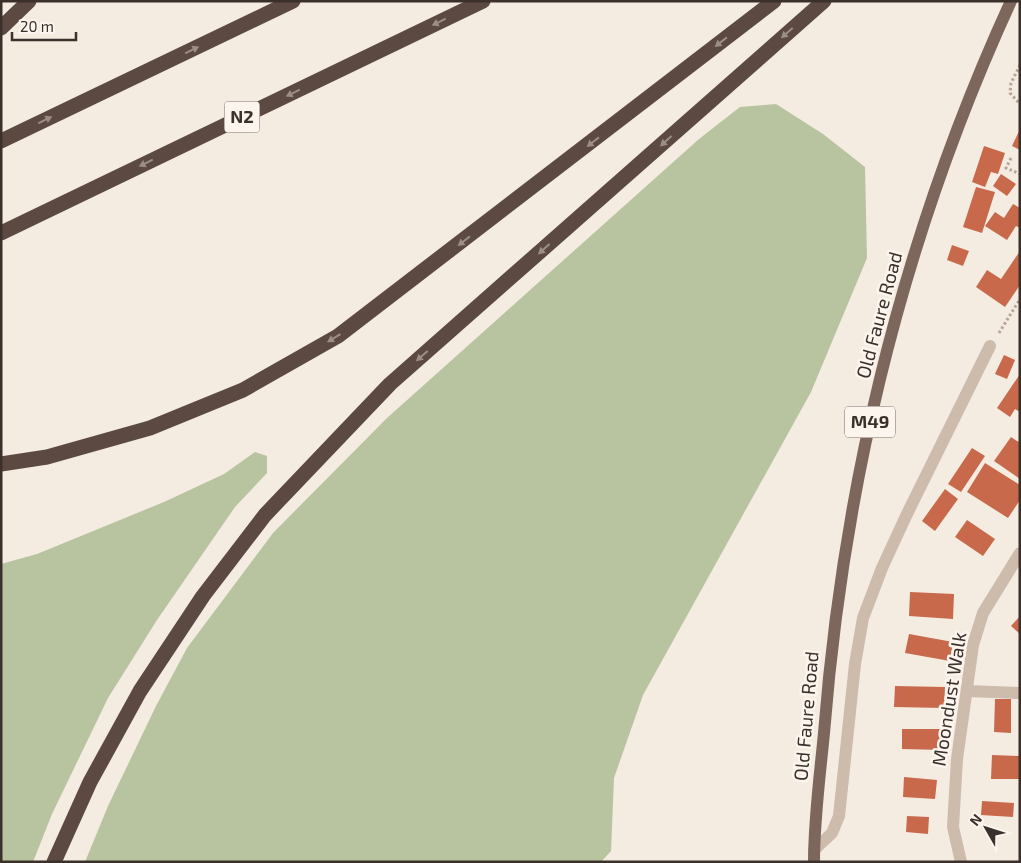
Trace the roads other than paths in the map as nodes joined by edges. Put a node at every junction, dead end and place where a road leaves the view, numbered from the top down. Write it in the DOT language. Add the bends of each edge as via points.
graph roads {
  1 [pos="29,1"];
  2 [pos="293,1"];
  3 [pos="483,1"];
  4 [pos="774,1"];
  5 [pos="824,1"];
  6 [pos="1011,1"];
  7 [pos="1,28"];
  8 [pos="1,141"];
  9 [pos="1,233"];
  10 [pos="990,346"];
  11 [pos="1,464"];
  12 [pos="1020,553"];
  13 [pos="968,691"];
  14 [pos="1020,693"];
  15 [pos="814,856"];
  16 [pos="54,862"];
  17 [pos="961,862"];
  1 -- 7 [label="highway"];
  8 -- 2 [label="highway, one-way"];
  3 -- 9 [label="highway, N2, one-way"];
  4 -- 11 [label="highway, one-way" via="338,336 243,390 150,428 47,457"];
  5 -- 16 [label="highway, one-way" via="390,384 265,515 203,596 140,691 90,782"];
  6 -- 15 [label="main road, Old Faure Road / M49" via="961,119 933,198 899,304 872,413 831,641"];
  10 -- 15 [label="street" via="894,542 863,618 838,816 832,833"];
  12 -- 13 [label="street, Moondust Walk" via="983,613 973,645"];
  13 -- 14 [label="street"];
  13 -- 17 [label="street, Moondust Walk" via="957,759 953,827"];
}
